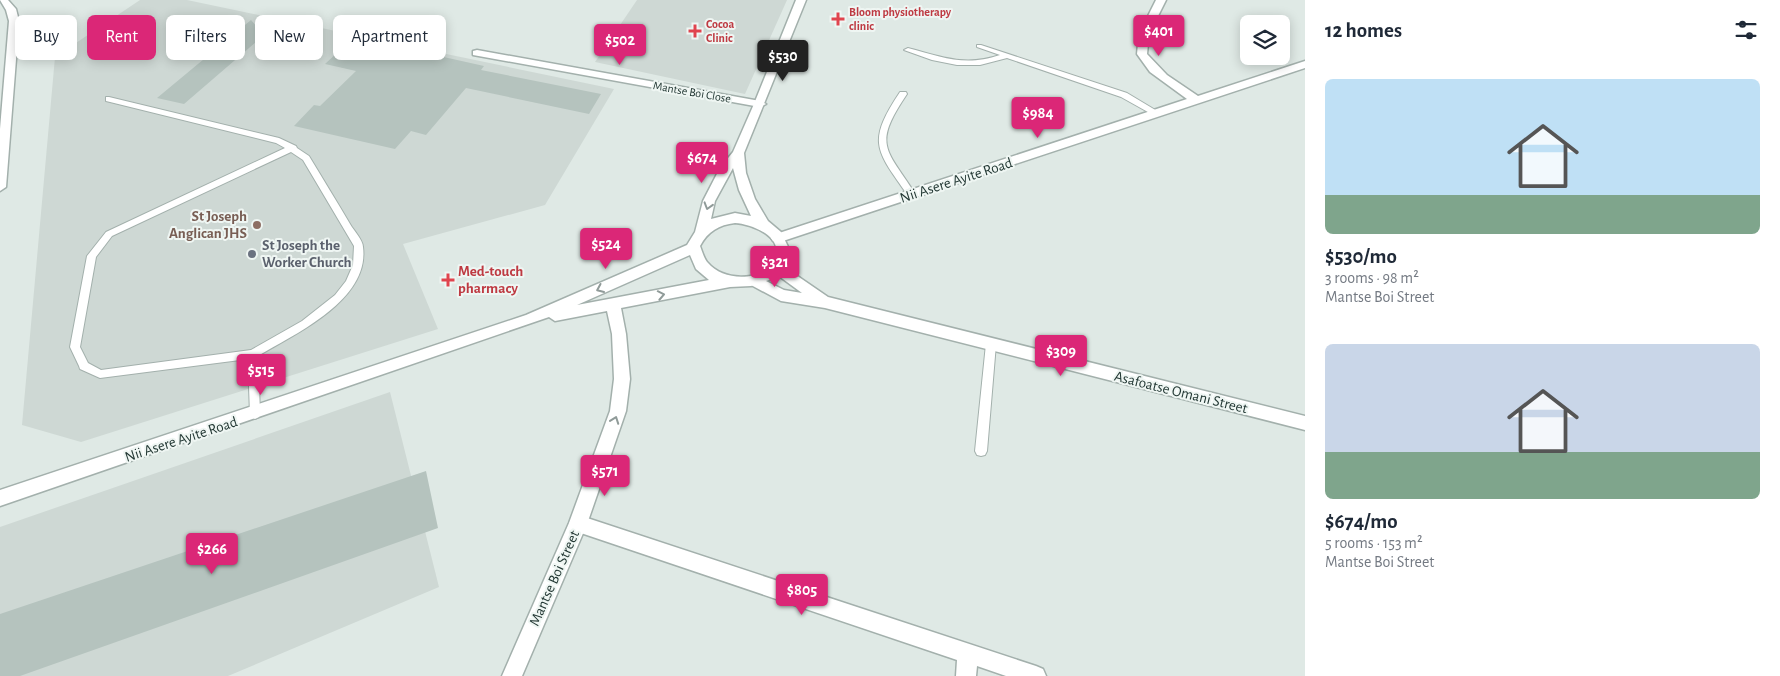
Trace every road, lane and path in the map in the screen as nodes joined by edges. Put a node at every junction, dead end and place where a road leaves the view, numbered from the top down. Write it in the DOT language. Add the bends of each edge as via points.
graph roads {
  1 [pos="3,0"];
  2 [pos="801,0"];
  3 [pos="1161,0"];
  4 [pos="979,46"];
  5 [pos="908,50"];
  6 [pos="477,53"];
  7 [pos="1008,55"];
  8 [pos="1305,64"];
  9 [pos="903,94"];
  10 [pos="5,99"];
  11 [pos="109,99"];
  12 [pos="1198,101"];
  13 [pos="760,104"];
  14 [pos="1158,114"];
  15 [pos="293,148"];
  16 [pos="738,153"];
  17 [pos="0,187"];
  18 [pos="912,194"];
  19 [pos="763,225"];
  20 [pos="701,231"];
  21 [pos="778,238"];
  22 [pos="693,248"];
  23 [pos="777,268"];
  24 [pos="756,281"];
  25 [pos="730,282"];
  26 [pos="825,302"];
  27 [pos="613,305"];
  28 [pos="531,319"];
  29 [pos="991,344"];
  30 [pos="254,354"];
  31 [pos="255,414"];
  32 [pos="1305,423"];
  33 [pos="981,451"];
  34 [pos="0,498"];
  35 [pos="578,524"];
  36 [pos="968,653"];
  37 [pos="512,676"];
  38 [pos="966,676"];
  39 [pos="1036,676"];
  1 -- 10 [label="street" via="14,21"];
  2 -- 13 [label="street"];
  3 -- 12 [label="street" via="1143,39 1142,57 1149,66"];
  4 -- 7 [label="lane"];
  5 -- 7 [label="lane" via="957,65 993,61"];
  6 -- 13 [label="street, Mantse Boi Close"];
  7 -- 14 [label="lane" via="1124,95"];
  8 -- 12 [label="street, Nii Asere Ayite Road"];
  9 -- 18 [label="lane" via="886,118 881,139 887,160"];
  10 -- 17 [label="street"];
  11 -- 15 [label="lane" via="279,141"];
  12 -- 14 [label="street, Nii Asere Ayite Road"];
  13 -- 16 [label="street"];
  14 -- 18 [label="street, Nii Asere Ayite Road"];
  15 -- 30 [label="lane" via="306,158 359,246 361,260 356,274 333,306"];
  15 -- 30 [label="lane" via="109,234 92,256 75,347 84,366 100,374"];
  16 -- 19 [label="street" via="738,172 743,190"];
  16 -- 20 [label="street, one-way" via="726,168 709,201"];
  18 -- 21 [label="street, Nii Asere Ayite Road"];
  19 -- 20 [label="street" via="745,218 730,218 716,221"];
  19 -- 21 [label="street"];
  20 -- 22 [label="street"];
  21 -- 23 [label="street" via="783,253"];
  22 -- 25 [label="street" via="700,264 708,272"];
  22 -- 28 [label="street, Nii Asere Ayite Road, one-way"];
  23 -- 24 [label="street"];
  23 -- 26 [label="street, Asafoatse Omani Street"];
  24 -- 25 [label="street"];
  24 -- 26 [label="street, Asafoatse Omani Street" via="781,294"];
  27 -- 25 [label="street, Nii Asere Ayite Road, one-way"];
  26 -- 29 [label="street, Asafoatse Omani Street"];
  27 -- 28 [label="street, Nii Asere Ayite Road"];
  35 -- 27 [label="street, Mantse Boi Street, one-way" via="618,411 622,379"];
  28 -- 31 [label="street, Nii Asere Ayite Road"];
  29 -- 32 [label="street, Asafoatse Omani Street"];
  29 -- 33 [label="lane"];
  30 -- 31 [label="lane"];
  31 -- 34 [label="street, Nii Asere Ayite Road"];
  35 -- 36 [label="street"];
  35 -- 37 [label="street, Mantse Boi Street"];
  36 -- 38 [label="street"];
  36 -- 39 [label="street"];
}
